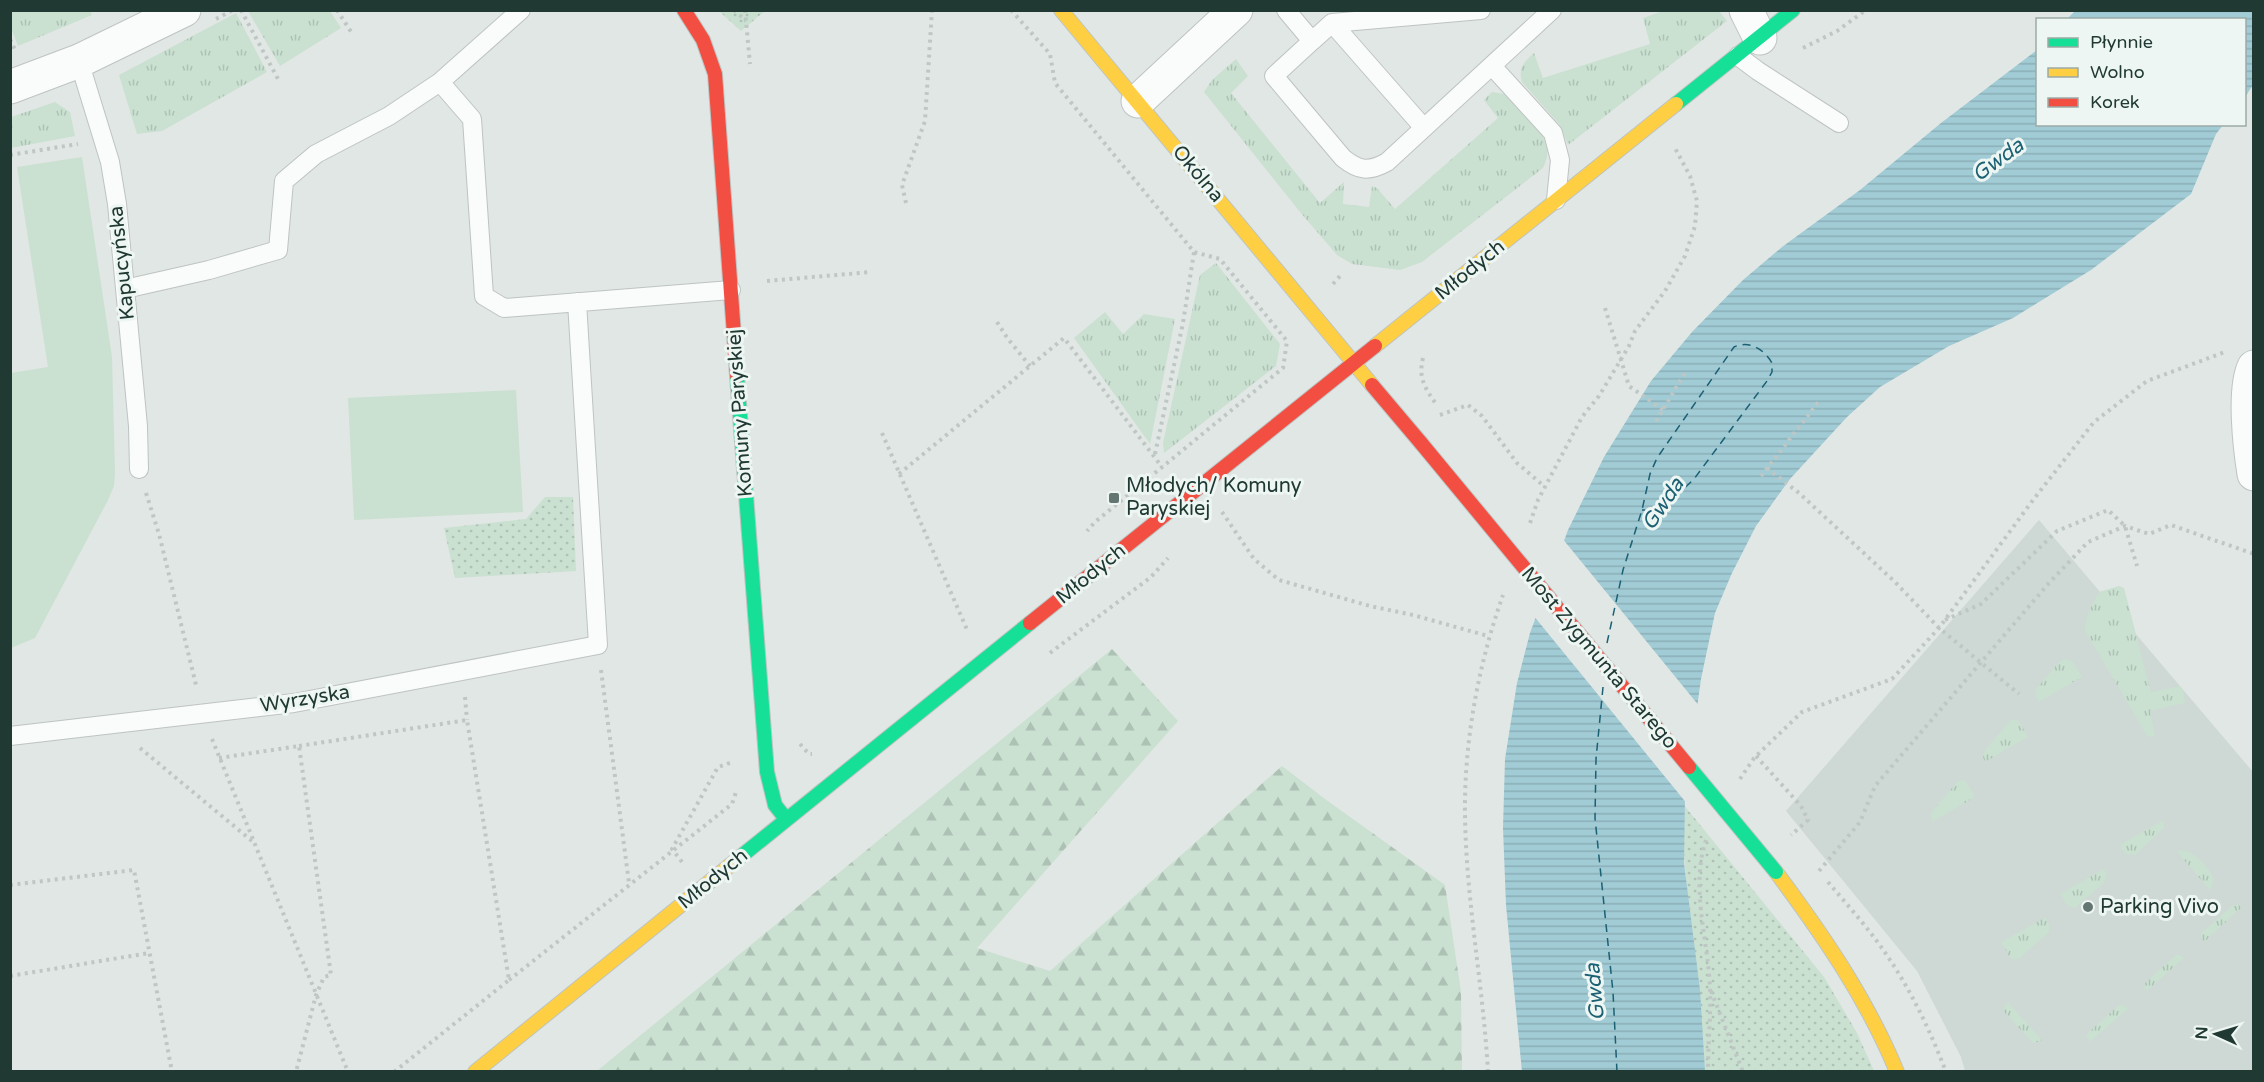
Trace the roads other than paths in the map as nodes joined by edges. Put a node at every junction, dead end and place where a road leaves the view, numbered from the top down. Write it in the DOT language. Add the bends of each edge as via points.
graph roads {
  1 [pos="184,10"];
  2 [pos="520,10"];
  3 [pos="684,10"];
  4 [pos="1061,10"];
  5 [pos="1236,10"];
  6 [pos="1286,10"];
  7 [pos="1481,10"];
  8 [pos="1552,10"];
  9 [pos="1794,10"];
  10 [pos="1332,23"];
  11 [pos="1748,35"];
  12 [pos="1312,41"];
  13 [pos="80,61"];
  14 [pos="1492,66"];
  15 [pos="440,82"];
  16 [pos="10,87"];
  17 [pos="1138,101"];
  18 [pos="1839,123"];
  19 [pos="1424,128"];
  20 [pos="1555,201"];
  21 [pos="125,289"];
  22 [pos="731,290"];
  23 [pos="577,302"];
  24 [pos="2243,358"];
  25 [pos="1355,364"];
  26 [pos="139,469"];
  27 [pos="2253,474"];
  28 [pos="10,735"];
  29 [pos="786,819"];
  30 [pos="475,1071"];
  31 [pos="1897,1071"];
  1 -- 13 [label="street"];
  2 -- 15 [label="lane"];
  3 -- 22 [label="street, Komuny Paryskiej" via="700,30 715,74"];
  4 -- 17 [label="street, Okólna"];
  5 -- 17 [label="street"];
  6 -- 12 [label="lane"];
  7 -- 10 [label="lane"];
  8 -- 14 [label="lane"];
  9 -- 11 [label="street, Młodych"];
  10 -- 12 [label="lane"];
  10 -- 19 [label="lane"];
  11 -- 18 [label="lane" via="1758,71"];
  11 -- 20 [label="street, Młodych"];
  12 -- 19 [label="lane" via="1274,76 1354,167 1374,169 1387,162"];
  13 -- 16 [label="street"];
  13 -- 21 [label="lane, Kapucyńska" via="110,162"];
  14 -- 19 [label="lane"];
  14 -- 20 [label="lane" via="1553,133 1560,160"];
  15 -- 21 [label="lane" via="389,116 316,154 284,181 278,250"];
  15 -- 23 [label="lane" via="472,119 484,296 504,308"];
  17 -- 25 [label="street, Okólna"];
  20 -- 25 [label="street, Młodych"];
  21 -- 26 [label="lane, Kapucyńska"];
  22 -- 23 [label="lane"];
  22 -- 29 [label="street, Komuny Paryskiej" via="767,772 775,805"];
  23 -- 28 [label="lane, Wyrzyska" via="598,645 294,703"];
  24 -- 27 [label="street"];
  25 -- 29 [label="street, Młodych"];
  25 -- 31 [label="street, Most Zygmunta Starego, bridge" via="1776,872 1843,964"];
  29 -- 30 [label="street, Młodych"];
}
